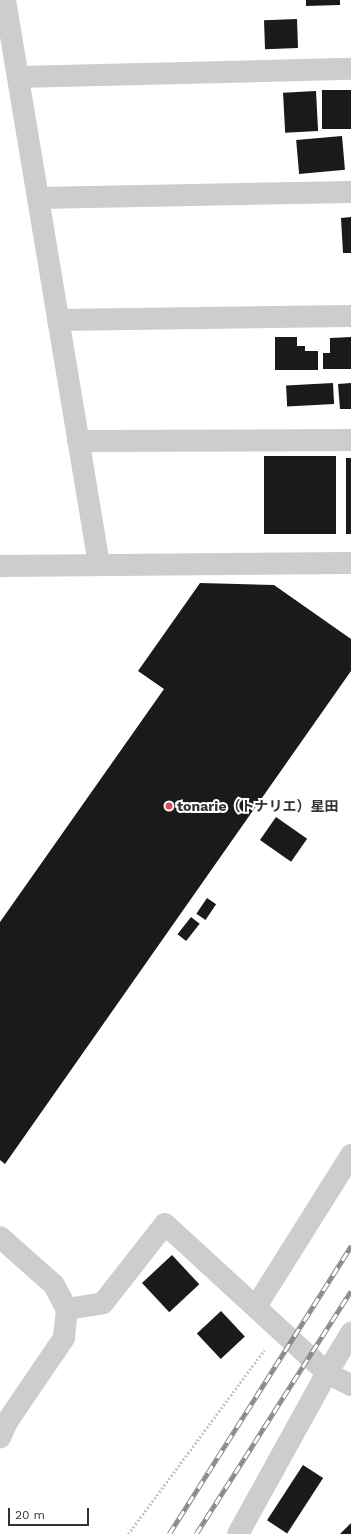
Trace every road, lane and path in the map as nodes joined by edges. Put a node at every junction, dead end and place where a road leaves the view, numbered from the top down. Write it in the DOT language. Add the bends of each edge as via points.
graph roads {
  1 [pos="5,0"];
  2 [pos="351,69"];
  3 [pos="18,77"];
  4 [pos="351,192"];
  5 [pos="38,198"];
  6 [pos="351,316"];
  7 [pos="58,320"];
  8 [pos="351,440"];
  9 [pos="78,442"];
  10 [pos="351,563"];
  11 [pos="99,564"];
  12 [pos="0,566"];
  13 [pos="351,1155"];
  14 [pos="0,1236"];
  15 [pos="257,1305"];
  16 [pos="67,1309"];
  17 [pos="280,1329"];
  18 [pos="351,1333"];
  19 [pos="327,1373"];
  20 [pos="351,1386"];
  21 [pos="2,1427"];
  22 [pos="128,1534"];
  23 [pos="238,1534"];
  1 -- 3 [label="street"];
  2 -- 3 [label="street"];
  3 -- 5 [label="street"];
  4 -- 5 [label="street"];
  5 -- 7 [label="street"];
  6 -- 7 [label="street"];
  7 -- 9 [label="street"];
  8 -- 9 [label="street"];
  9 -- 11 [label="street"];
  10 -- 11 [label="street"];
  11 -- 12 [label="street"];
  13 -- 15 [label="street"];
  14 -- 16 [label="street" via="54,1285"];
  15 -- 16 [label="street" via="165,1224 103,1303"];
  15 -- 17 [label="street"];
  16 -- 21 [label="street" via="64,1338"];
  17 -- 19 [label="street"];
  17 -- 22 [label="path"];
  18 -- 19 [label="street"];
  19 -- 20 [label="street"];
  19 -- 23 [label="street"];
}
